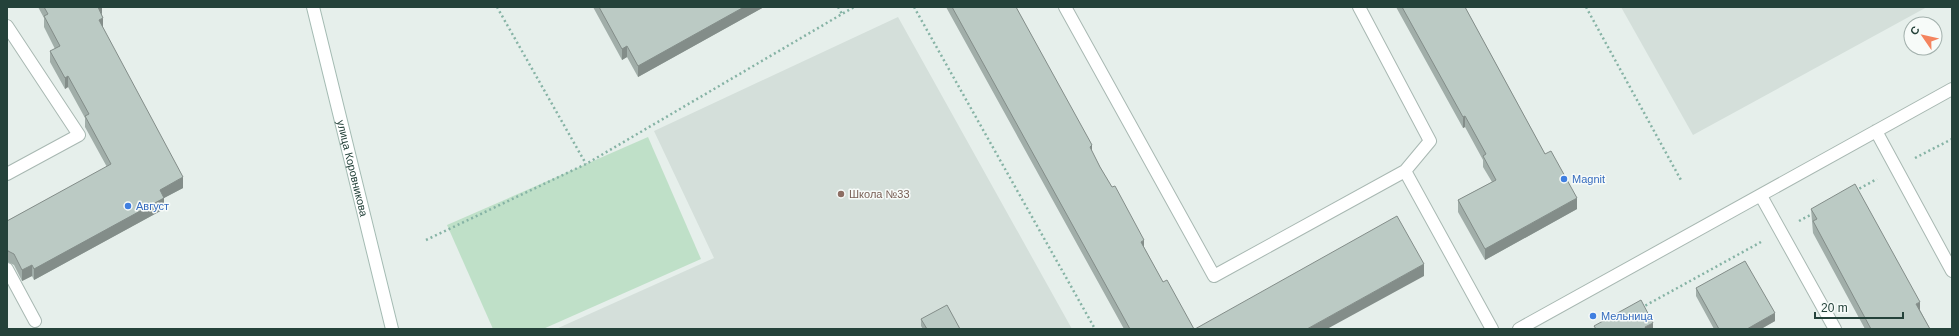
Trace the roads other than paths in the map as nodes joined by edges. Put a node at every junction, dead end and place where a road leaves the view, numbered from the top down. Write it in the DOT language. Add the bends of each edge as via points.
graph roads {
  1 [pos="313,7"];
  2 [pos="1065,7"];
  3 [pos="1359,7"];
  4 [pos="7,26"];
  5 [pos="1952,89"];
  6 [pos="1876,131"];
  7 [pos="1405,171"];
  8 [pos="7,174"];
  9 [pos="1761,196"];
  10 [pos="7,269"];
  11 [pos="1952,271"];
  12 [pos="35,321"];
  13 [pos="392,329"];
  14 [pos="1492,329"];
  15 [pos="1519,329"];
  16 [pos="1835,329"];
  1 -- 13 [label="street, улица Коровникова"];
  2 -- 7 [label="street" via="1214,276"];
  3 -- 7 [label="street" via="1430,141"];
  4 -- 8 [label="street" via="79,135"];
  5 -- 6 [label="street"];
  6 -- 9 [label="street"];
  6 -- 11 [label="street"];
  7 -- 14 [label="street"];
  9 -- 15 [label="street"];
  9 -- 16 [label="street"];
  10 -- 12 [label="street"];
}
